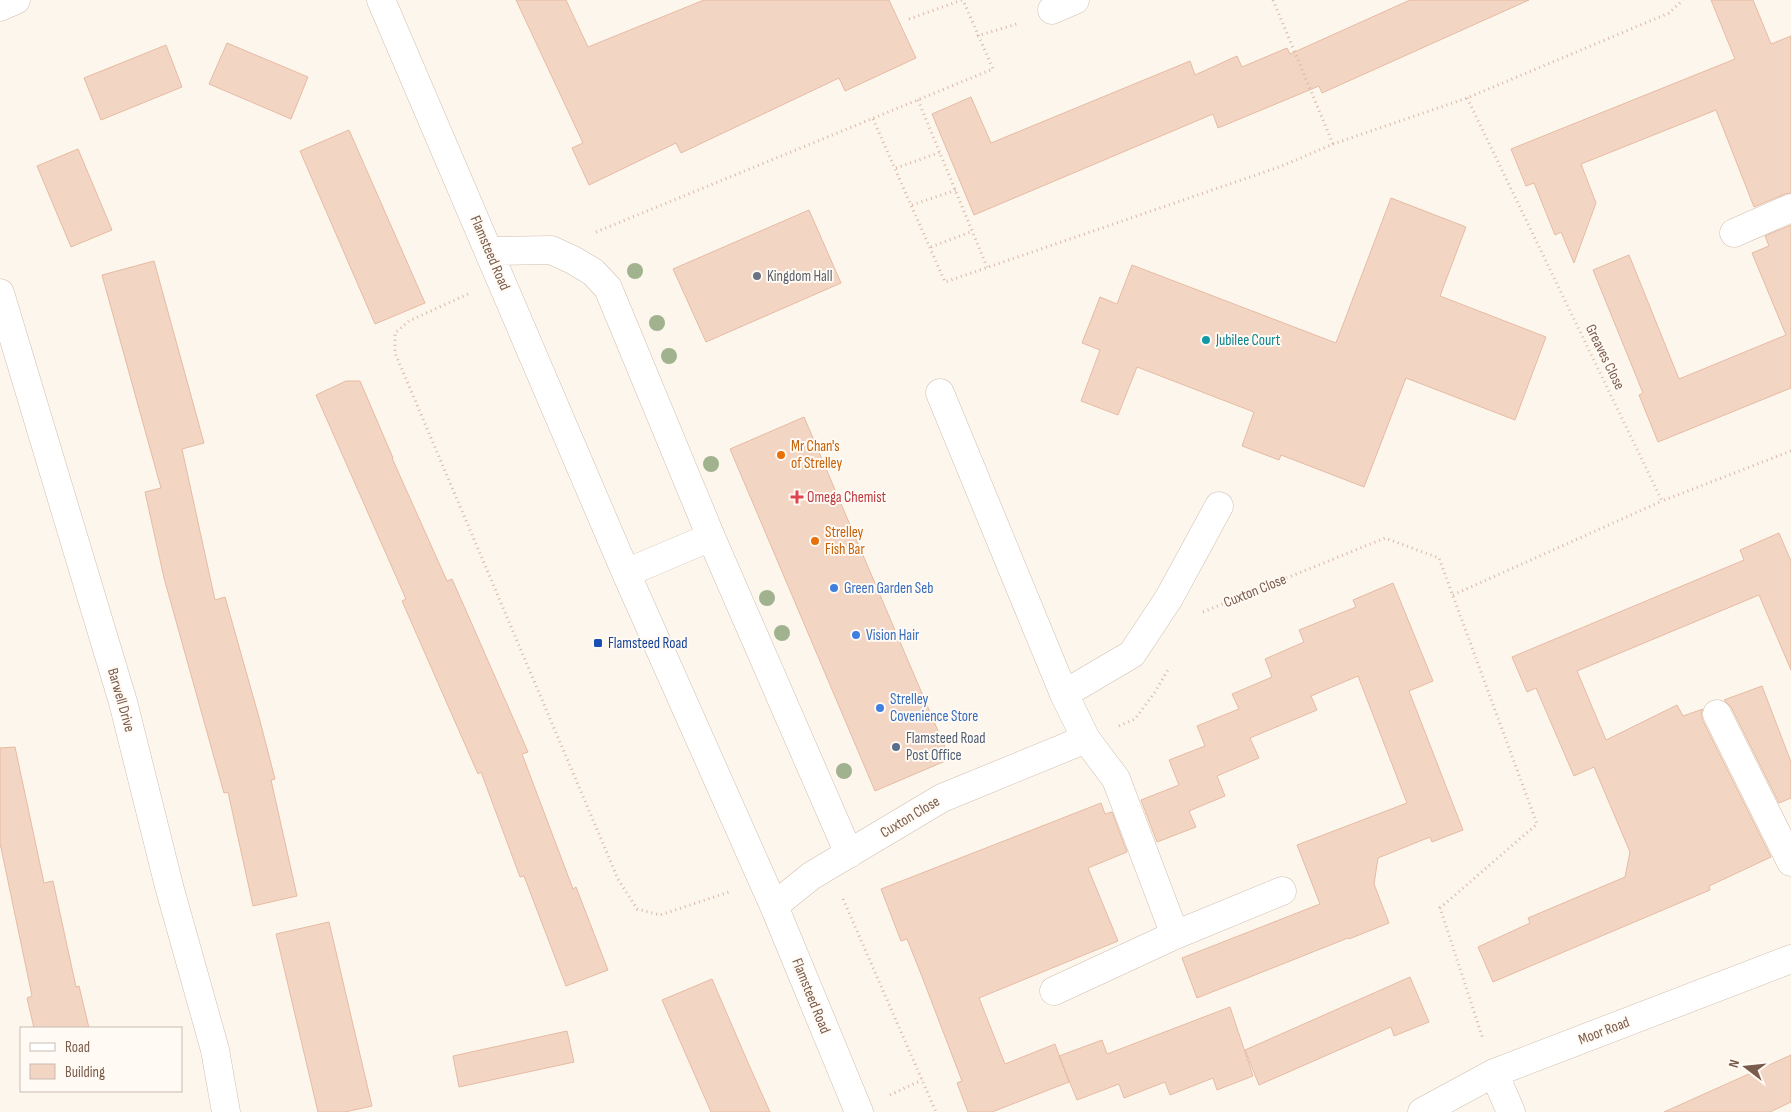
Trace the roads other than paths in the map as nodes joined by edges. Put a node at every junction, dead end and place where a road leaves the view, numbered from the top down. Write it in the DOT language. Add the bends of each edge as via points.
graph roads {
  1 [pos="16,0"];
  2 [pos="381,0"];
  3 [pos="0,7"];
  4 [pos="1791,208"];
  5 [pos="1734,233"];
  6 [pos="489,251"];
  7 [pos="0,293"];
  8 [pos="940,393"];
  9 [pos="1219,506"];
  10 [pos="711,537"];
  11 [pos="626,573"];
  12 [pos="1064,694"];
  13 [pos="1717,714"];
  14 [pos="1086,739"];
  15 [pos="839,860"];
  16 [pos="1791,862"];
  17 [pos="1282,891"];
  18 [pos="774,906"];
  19 [pos="1175,935"];
  20 [pos="1791,959"];
  21 [pos="1054,991"];
  22 [pos="1494,1073"];
  23 [pos="226,1112"];
  24 [pos="859,1112"];
  25 [pos="1422,1112"];
  26 [pos="1511,1112"];
  1 -- 3 [label="street"];
  2 -- 6 [label="street, Flamsteed Road"];
  4 -- 5 [label="street"];
  6 -- 10 [label="street" via="551,250 593,272 608,288"];
  6 -- 11 [label="street, Flamsteed Road"];
  7 -- 23 [label="street, Barwell Drive" via="123,702 169,886 215,1050"];
  8 -- 12 [label="street"];
  9 -- 12 [label="street" via="1169,598 1132,654"];
  10 -- 11 [label="street"];
  10 -- 15 [label="street"];
  11 -- 18 [label="street, Flamsteed Road"];
  12 -- 14 [label="street"];
  13 -- 16 [label="street"];
  14 -- 15 [label="street, Cuxton Close" via="942,798"];
  14 -- 19 [label="street" via="1116,779"];
  15 -- 18 [label="street, Cuxton Close" via="811,876"];
  17 -- 19 [label="street"];
  18 -- 24 [label="street, Flamsteed Road"];
  19 -- 21 [label="street"];
  20 -- 22 [label="street, Moor Road"];
  22 -- 25 [label="street, Moor Road"];
  22 -- 26 [label="street"];
}
